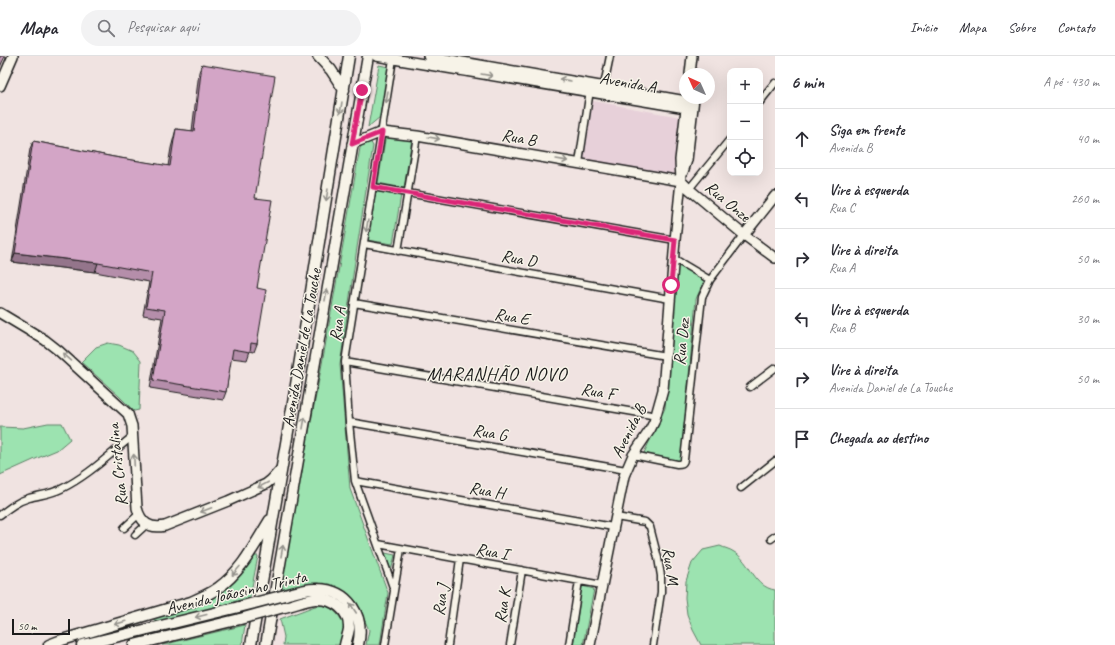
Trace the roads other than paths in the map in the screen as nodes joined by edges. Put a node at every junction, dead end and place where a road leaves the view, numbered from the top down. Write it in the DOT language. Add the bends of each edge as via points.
graph roads {
  1 [pos="13,56"];
  2 [pos="318,56"];
  3 [pos="349,56"];
  4 [pos="368,56"];
  5 [pos="376,56"];
  6 [pos="428,56"];
  7 [pos="610,56"];
  8 [pos="692,56"];
  9 [pos="698,56"];
  10 [pos="393,59"];
  11 [pos="465,63"];
  12 [pos="691,68"];
  13 [pos="697,68"];
  14 [pos="775,84"];
  15 [pos="0,86"];
  16 [pos="590,88"];
  17 [pos="344,90"];
  18 [pos="603,91"];
  19 [pos="763,98"];
  20 [pos="679,102"];
  21 [pos="689,104"];
  22 [pos="382,132"];
  23 [pos="417,136"];
  24 [pos="729,140"];
  25 [pos="352,144"];
  26 [pos="579,163"];
  27 [pos="681,181"];
  28 [pos="373,187"];
  29 [pos="689,189"];
  30 [pos="408,193"];
  31 [pos="775,196"];
  32 [pos="744,235"];
  33 [pos="675,240"];
  34 [pos="364,244"];
  35 [pos="398,251"];
  36 [pos="673,258"];
  37 [pos="775,258"];
  38 [pos="710,280"];
  39 [pos="670,299"];
  40 [pos="354,303"];
  41 [pos="0,313"];
  42 [pos="666,356"];
  43 [pos="345,362"];
  44 [pos="775,368"];
  45 [pos="750,387"];
  46 [pos="657,416"];
  47 [pos="349,422"];
  48 [pos="133,436"];
  49 [pos="633,455"];
  50 [pos="775,460"];
  51 [pos="281,469"];
  52 [pos="626,470"];
  53 [pos="355,481"];
  54 [pos="741,488"];
  55 [pos="139,514"];
  56 [pos="0,515"];
  57 [pos="273,515"];
  58 [pos="616,516"];
  59 [pos="147,524"];
  60 [pos="613,527"];
  61 [pos="124,528"];
  62 [pos="135,535"];
  63 [pos="378,544"];
  64 [pos="401,549"];
  65 [pos="460,559"];
  66 [pos="522,570"];
  67 [pos="579,581"];
  68 [pos="602,585"];
  69 [pos="394,590"];
  70 [pos="270,623"];
  71 [pos="49,645"];
  72 [pos="82,645"];
  73 [pos="134,645"];
  74 [pos="251,645"];
  75 [pos="266,645"];
  76 [pos="271,645"];
  77 [pos="345,645"];
  78 [pos="358,645"];
  79 [pos="385,645"];
  80 [pos="448,645"];
  81 [pos="510,645"];
  82 [pos="569,645"];
  83 [pos="590,645"];
  84 [pos="653,645"];
  1 -- 15 [label="street"];
  2 -- 17 [label="main road"];
  3 -- 17 [label="main road, Avenida Daniel de La Touche"];
  4 -- 25 [label="main road, Avenida Daniel de La Touche"];
  5 -- 10 [label="street, Avenida A"];
  6 -- 11 [label="street, Avenida A"];
  7 -- 18 [label="street"];
  8 -- 12 [label="street"];
  9 -- 13 [label="street"];
  10 -- 11 [label="street, Avenida A"];
  10 -- 22 [label="street, Rua A, one-way"];
  11 -- 16 [label="street, Avenida A"];
  14 -- 19 [label="street"];
  16 -- 18 [label="street, Avenida A"];
  16 -- 26 [label="street"];
  17 -- 51 [label="main road, Avenida Daniel de La Touche, one-way"];
  18 -- 20 [label="street, Avenida A"];
  21 -- 27 [label="street, Avenida B" via="687,160"];
  22 -- 23 [label="street, Rua B"];
  22 -- 25 [label="street, Rua B"];
  22 -- 28 [label="street, Rua A"];
  23 -- 26 [label="street, Rua B, one-way"];
  23 -- 30 [label="street"];
  24 -- 29 [label="street"];
  70 -- 25 [label="main road, Avenida Daniel de La Touche, one-way"];
  26 -- 27 [label="street, Rua B"];
  27 -- 29 [label="street, Rua Onze"];
  27 -- 33 [label="street, Avenida B"];
  28 -- 30 [label="street"];
  28 -- 34 [label="street, Rua A, one-way"];
  29 -- 32 [label="street, Rua Onze"];
  30 -- 33 [label="street"];
  30 -- 35 [label="street"];
  31 -- 32 [label="street, Rua Dez"];
  32 -- 37 [label="street, Rua Onze"];
  32 -- 38 [label="street, Rua Dez"];
  33 -- 36 [label="street, Avenida B"];
  34 -- 35 [label="street, Rua D"];
  34 -- 40 [label="street, Rua A"];
  35 -- 39 [label="street, Rua D"];
  36 -- 38 [label="street"];
  36 -- 39 [label="street, Avenida B"];
  38 -- 49 [label="street, Rua Dez" via="702,297 683,463"];
  39 -- 42 [label="street, Avenida B"];
  40 -- 42 [label="street, Rua E"];
  40 -- 43 [label="street, Rua A"];
  48 -- 41 [label="street, Rua Cristalina, one-way" via="128,414 70,360 46,340"];
  42 -- 46 [label="street, Avenida B" via="663,390"];
  43 -- 46 [label="street, Rua F"];
  43 -- 47 [label="street, Rua A"];
  44 -- 45 [label="street"];
  46 -- 49 [label="street, Avenida B"];
  47 -- 52 [label="street, Rua G"];
  47 -- 53 [label="street, Rua A"];
  55 -- 48 [label="street, Rua Cristalina, one-way"];
  48 -- 56 [label="street" via="70,484 55,492 17,502"];
  49 -- 52 [label="street, Avenida B"];
  50 -- 54 [label="street"];
  51 -- 57 [label="main road, Avenida Daniel de La Touche"];
  51 -- 59 [label="street, Rua Cristalina, one-way" via="266,484 228,501 165,526 154,527"];
  52 -- 58 [label="street, Avenida B"];
  53 -- 60 [label="street, Rua H"];
  53 -- 63 [label="street, Rua A"];
  55 -- 59 [label="street, Rua Cristalina"];
  55 -- 61 [label="street"];
  57 -- 71 [label="main road, one-way" via="243,563 218,588 208,594 191,602"];
  57 -- 74 [label="main road, Avenida Daniel de La Touche"];
  58 -- 60 [label="street, Avenida B"];
  58 -- 84 [label="street, Rua M" via="645,522 650,527 661,576"];
  59 -- 62 [label="street"];
  60 -- 68 [label="street, Avenida B"];
  63 -- 64 [label="street, Rua I"];
  63 -- 69 [label="street, Rua A"];
  64 -- 65 [label="street, Rua I"];
  64 -- 69 [label="street, Rua A"];
  65 -- 66 [label="street, Rua I"];
  65 -- 80 [label="street, Rua J"];
  66 -- 67 [label="street, Rua I"];
  66 -- 81 [label="street, Rua K"];
  67 -- 68 [label="street, Rua I"];
  67 -- 82 [label="street"];
  68 -- 83 [label="street, Avenida B"];
  69 -- 79 [label="street, Rua A"];
  70 -- 75 [label="main road, Avenida Daniel de La Touche"];
  70 -- 76 [label="main road"];
  78 -- 72 [label="main road, Avenida Joãosinho Trinta, one-way, bridge" via="360,624 353,606 330,590 313,589"];
  73 -- 77 [label="main road, Avenida Joãosinho Trinta, bridge" via="314,599 335,604 345,613 349,630"];
}
